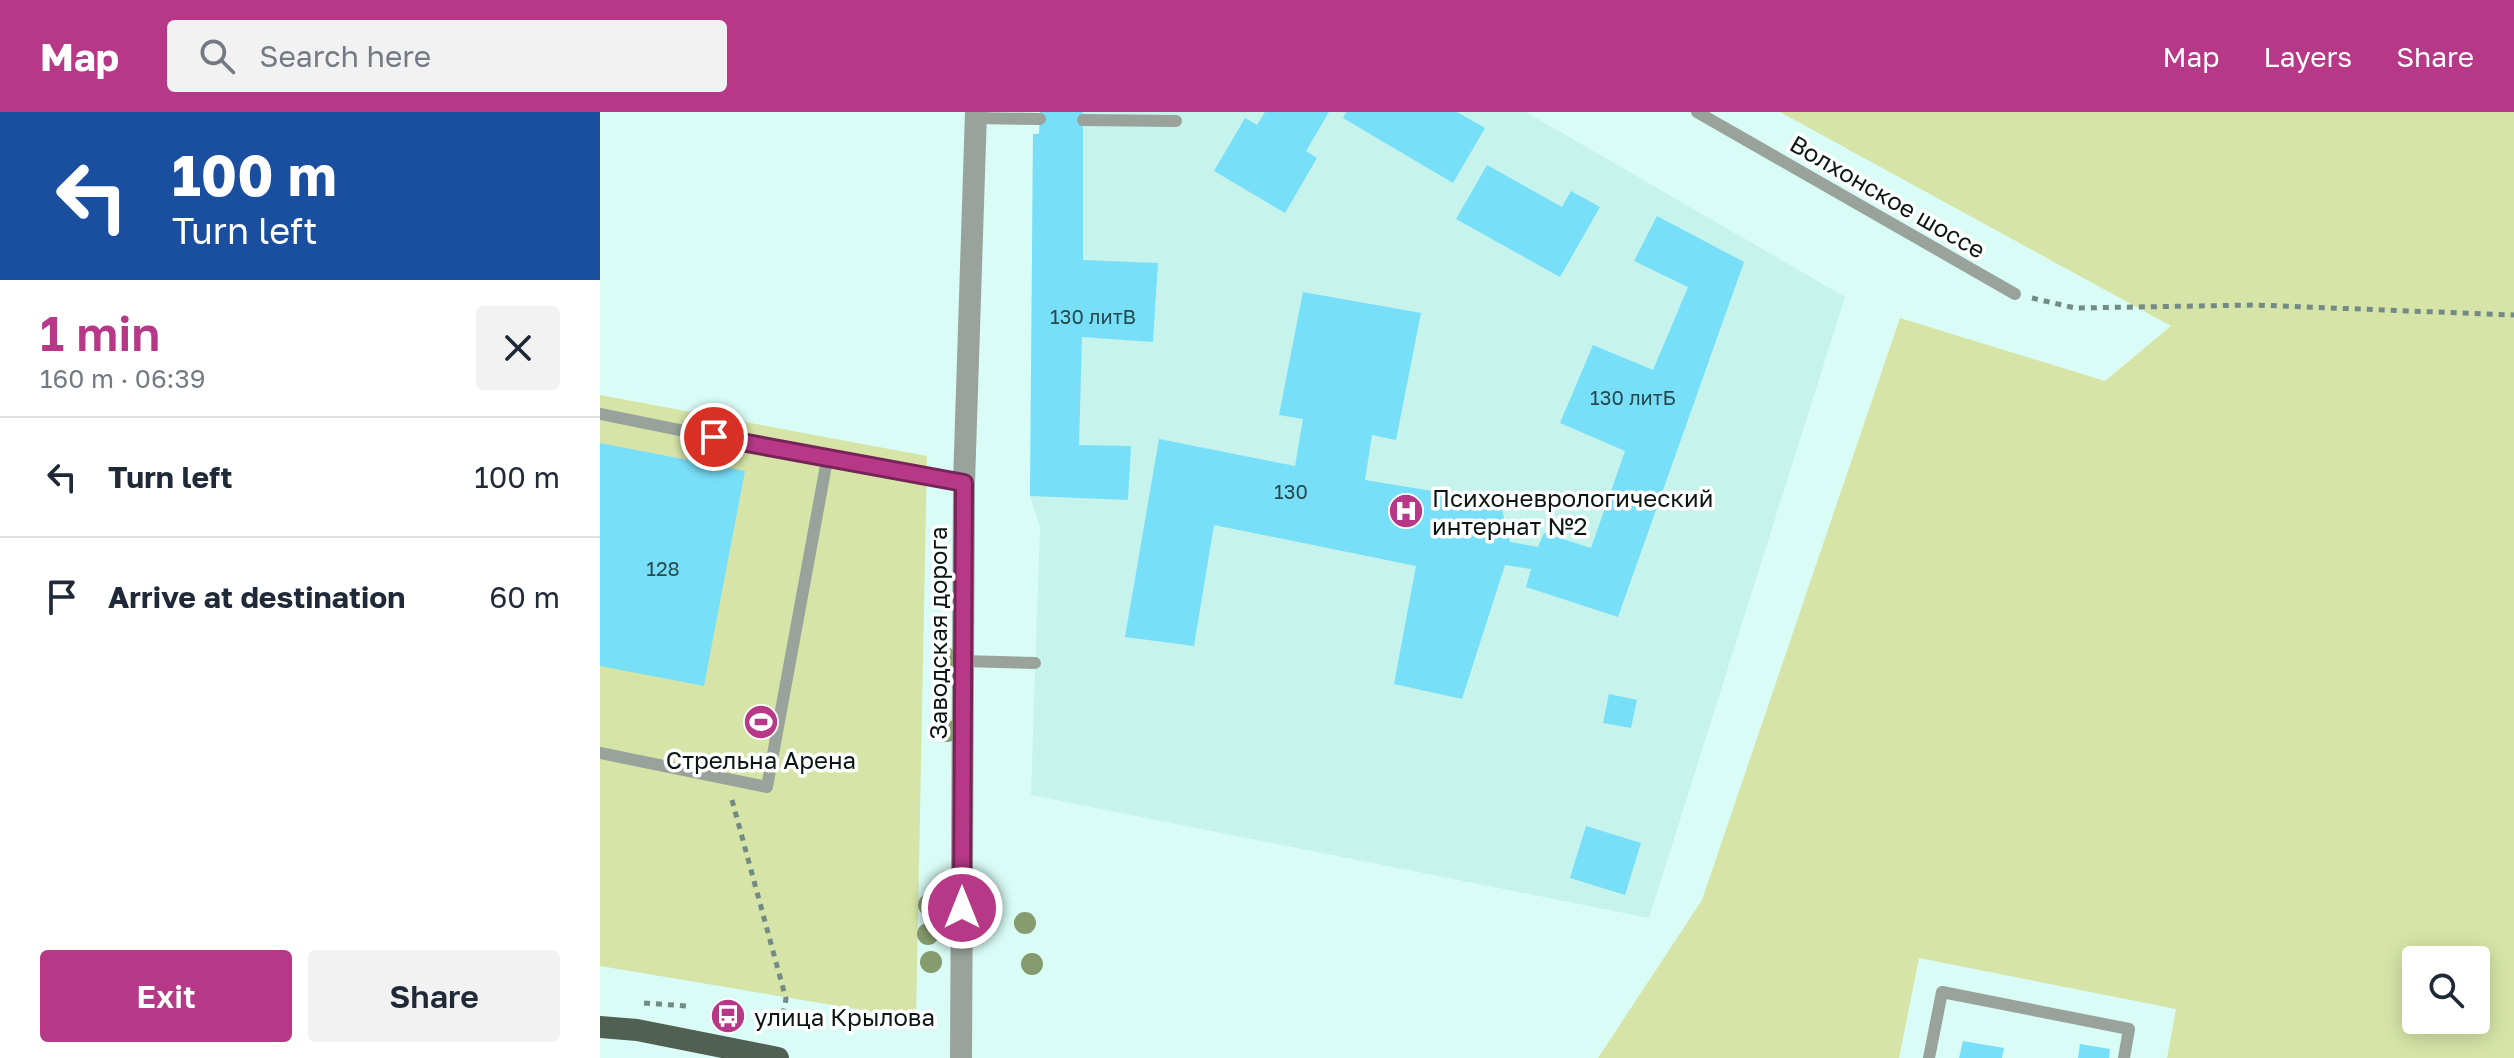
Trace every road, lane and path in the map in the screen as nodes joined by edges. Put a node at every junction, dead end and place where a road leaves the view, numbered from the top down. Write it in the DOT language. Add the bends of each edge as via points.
graph roads {
  1 [pos="1697,112"];
  2 [pos="976,115"];
  3 [pos="1040,119"];
  4 [pos="1083,120"];
  5 [pos="1176,121"];
  6 [pos="2015,294"];
  7 [pos="2514,315"];
  8 [pos="600,414"];
  9 [pos="827,460"];
  10 [pos="964,483"];
  11 [pos="962,661"];
  12 [pos="1035,663"];
  13 [pos="600,753"];
  14 [pos="726,778"];
  15 [pos="782,1019"];
  16 [pos="600,1027"];
  17 [pos="778,1058"];
  18 [pos="961,1058"];
  19 [pos="1929,1058"];
  20 [pos="2124,1058"];
  1 -- 6 [label="lane, Волхонское шоссе"];
  2 -- 3 [label="lane"];
  2 -- 10 [label="street, Заводская дорога"];
  4 -- 5 [label="lane"];
  6 -- 7 [label="path" via="2075,308 2255,305"];
  8 -- 9 [label="lane"];
  9 -- 10 [label="lane"];
  9 -- 14 [label="lane" via="767,787"];
  10 -- 11 [label="street, Заводская дорога"];
  11 -- 12 [label="lane"];
  11 -- 18 [label="street, Заводская дорога"];
  13 -- 14 [label="lane"];
  14 -- 15 [label="path" via="786,999"];
  16 -- 17 [label="main road"];
  19 -- 20 [label="lane" via="1942,992 2129,1029"];
}
